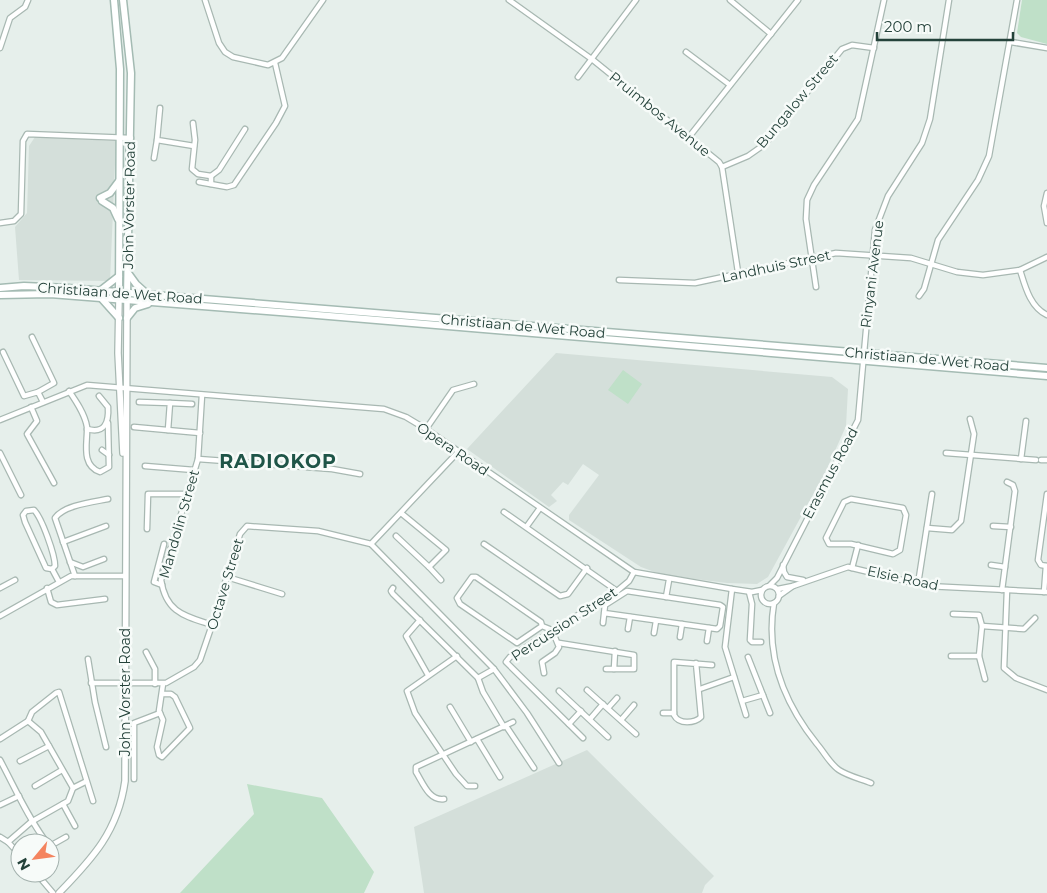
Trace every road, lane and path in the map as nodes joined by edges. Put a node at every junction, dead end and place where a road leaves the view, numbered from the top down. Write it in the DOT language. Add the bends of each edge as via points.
graph roads {
  1 [pos="114,0"];
  2 [pos="123,0"];
  3 [pos="205,0"];
  4 [pos="323,0"];
  5 [pos="509,0"];
  6 [pos="636,0"];
  7 [pos="730,0"];
  8 [pos="798,0"];
  9 [pos="884,0"];
  10 [pos="949,0"];
  11 [pos="1017,0"];
  12 [pos="28,1"];
  13 [pos="771,34"];
  14 [pos="1011,42"];
  15 [pos="0,48"];
  16 [pos="874,48"];
  17 [pos="1047,48"];
  18 [pos="686,52"];
  19 [pos="593,60"];
  20 [pos="275,63"];
  21 [pos="578,77"];
  22 [pos="730,85"];
  23 [pos="160,108"];
  24 [pos="193,124"];
  25 [pos="246,129"];
  26 [pos="689,137"];
  27 [pos="120,138"];
  28 [pos="131,138"];
  29 [pos="156,140"];
  30 [pos="194,146"];
  31 [pos="154,158"];
  32 [pos="722,167"];
  33 [pos="211,176"];
  34 [pos="119,181"];
  35 [pos="199,182"];
  36 [pos="210,184"];
  37 [pos="1047,193"];
  38 [pos="0,223"];
  39 [pos="1047,223"];
  40 [pos="119,225"];
  41 [pos="873,255"];
  42 [pos="813,257"];
  43 [pos="1047,257"];
  44 [pos="930,263"];
  45 [pos="1020,270"];
  46 [pos="128,272"];
  47 [pos="738,272"];
  48 [pos="120,276"];
  49 [pos="619,280"];
  50 [pos="816,287"];
  51 [pos="0,288"];
  52 [pos="101,290"];
  53 [pos="127,293"];
  54 [pos="0,294"];
  55 [pos="147,294"];
  56 [pos="119,296"];
  57 [pos="919,296"];
  58 [pos="101,298"];
  59 [pos="127,300"];
  60 [pos="157,303"];
  61 [pos="1047,315"];
  62 [pos="119,318"];
  63 [pos="127,318"];
  64 [pos="32,337"];
  65 [pos="3,352"];
  66 [pos="862,353"];
  67 [pos="862,362"];
  68 [pos="1047,368"];
  69 [pos="1047,376"];
  70 [pos="474,384"];
  71 [pos="123,388"];
  72 [pos="69,391"];
  73 [pos="38,392"];
  74 [pos="202,395"];
  75 [pos="99,396"];
  76 [pos="43,402"];
  77 [pos="138,402"];
  78 [pos="170,403"];
  79 [pos="192,404"];
  80 [pos="31,407"];
  81 [pos="970,419"];
  82 [pos="0,420"];
  83 [pos="1026,421"];
  84 [pos="108,423"];
  85 [pos="134,427"];
  86 [pos="87,429"];
  87 [pos="426,429"];
  88 [pos="168,430"];
  89 [pos="200,433"];
  90 [pos="102,450"];
  91 [pos="458,452"];
  92 [pos="0,453"];
  93 [pos="946,453"];
  94 [pos="109,455"];
  95 [pos="971,455"];
  96 [pos="198,459"];
  97 [pos="1021,459"];
  98 [pos="1047,460"];
  99 [pos="145,466"];
  100 [pos="194,470"];
  101 [pos="360,474"];
  102 [pos="1007,482"];
  103 [pos="54,483"];
  104 [pos="187,494"];
  105 [pos="932,494"];
  106 [pos="1047,494"];
  107 [pos="21,496"];
  108 [pos="108,500"];
  109 [pos="540,508"];
  110 [pos="504,512"];
  111 [pos="401,513"];
  112 [pos="106,526"];
  113 [pos="527,526"];
  114 [pos="994,526"];
  115 [pos="1011,527"];
  116 [pos="927,528"];
  117 [pos="147,529"];
  118 [pos="396,536"];
  119 [pos="63,542"];
  120 [pos="164,544"];
  121 [pos="371,544"];
  122 [pos="484,544"];
  123 [pos="858,545"];
  124 [pos="104,559"];
  125 [pos="70,562"];
  126 [pos="784,563"];
  127 [pos="991,565"];
  128 [pos="1047,566"];
  129 [pos="1005,567"];
  130 [pos="429,568"];
  131 [pos="587,568"];
  132 [pos="852,568"];
  133 [pos="52,569"];
  134 [pos="634,572"];
  135 [pos="75,576"];
  136 [pos="125,576"];
  137 [pos="227,576"];
  138 [pos="777,578"];
  139 [pos="15,580"];
  140 [pos="441,580"];
  141 [pos="669,580"];
  142 [pos="807,580"];
  143 [pos="59,582"];
  144 [pos="918,584"];
  145 [pos="162,585"];
  146 [pos="770,585"];
  147 [pos="792,586"];
  148 [pos="0,588"];
  149 [pos="47,588"];
  150 [pos="393,588"];
  151 [pos="732,589"];
  152 [pos="777,589"];
  153 [pos="762,590"];
  154 [pos="1005,590"];
  155 [pos="616,591"];
  156 [pos="750,592"];
  157 [pos="1046,592"];
  158 [pos="282,594"];
  159 [pos="779,596"];
  160 [pos="761,597"];
  161 [pos="666,598"];
  162 [pos="105,599"];
  163 [pos="774,603"];
  164 [pos="767,604"];
  165 [pos="604,613"];
  166 [pos="953,614"];
  167 [pos="0,616"];
  168 [pos="772,616"];
  169 [pos="630,617"];
  170 [pos="1035,618"];
  171 [pos="420,620"];
  172 [pos="656,620"];
  173 [pos="603,623"];
  174 [pos="682,624"];
  175 [pos="212,625"];
  176 [pos="982,626"];
  177 [pos="547,628"];
  178 [pos="709,628"];
  179 [pos="1006,628"];
  180 [pos="628,629"];
  181 [pos="654,633"];
  182 [pos="680,637"];
  183 [pos="707,641"];
  184 [pos="761,642"];
  185 [pos="559,643"];
  186 [pos="614,651"];
  187 [pos="146,652"];
  188 [pos="456,656"];
  189 [pos="951,656"];
  190 [pos="979,656"];
  191 [pos="748,657"];
  192 [pos="88,659"];
  193 [pos="696,663"];
  194 [pos="712,665"];
  195 [pos="494,669"];
  196 [pos="606,669"];
  197 [pos="614,669"];
  198 [pos="544,672"];
  199 [pos="428,675"];
  200 [pos="734,676"];
  201 [pos="478,678"];
  202 [pos="985,679"];
  203 [pos="91,683"];
  204 [pos="126,683"];
  205 [pos="155,684"];
  206 [pos="163,684"];
  207 [pos="700,689"];
  208 [pos="587,690"];
  209 [pos="1047,690"];
  210 [pos="559,691"];
  211 [pos="162,694"];
  212 [pos="762,695"];
  213 [pos="617,698"];
  214 [pos="742,700"];
  215 [pos="603,704"];
  216 [pos="634,705"];
  217 [pos="450,707"];
  218 [pos="608,708"];
  219 [pos="581,712"];
  220 [pos="160,713"];
  221 [pos="663,713"];
  222 [pos="674,713"];
  223 [pos="770,713"];
  224 [pos="746,715"];
  225 [pos="590,719"];
  226 [pos="620,720"];
  227 [pos="28,721"];
  228 [pos="513,722"];
  229 [pos="569,724"];
  230 [pos="505,727"];
  231 [pos="636,734"];
  232 [pos="608,737"];
  233 [pos="583,738"];
  234 [pos="0,739"];
  235 [pos="477,739"];
  236 [pos="471,742"];
  237 [pos="49,746"];
  238 [pos="106,747"];
  239 [pos="444,753"];
  240 [pos="0,760"];
  241 [pos="20,761"];
  242 [pos="559,763"];
  243 [pos="534,768"];
  244 [pos="62,770"];
  245 [pos="500,777"];
  246 [pos="134,779"];
  247 [pos="85,782"];
  248 [pos="871,782"];
  249 [pos="35,786"];
  250 [pos="475,786"];
  251 [pos="73,788"];
  252 [pos="19,796"];
  253 [pos="444,799"];
  254 [pos="93,801"];
  255 [pos="63,804"];
  256 [pos="0,805"];
  257 [pos="31,822"];
  258 [pos="75,826"];
  259 [pos="40,833"];
  260 [pos="0,837"];
  261 [pos="66,837"];
  262 [pos="60,839"];
  263 [pos="8,842"];
  264 [pos="44,883"];
  265 [pos="53,893"];
  266 [pos="59,893"];
  1 -- 27 [label="main road, John Vorster Road" via="120,69"];
  2 -- 28 [label="main road, John Vorster Road" via="130,64"];
  3 -- 20 [label="street" via="225,52 249,61"];
  4 -- 20 [label="street" via="282,58"];
  5 -- 19 [label="street, Pruimbos Avenue"];
  6 -- 19 [label="street"];
  7 -- 13 [label="street"];
  8 -- 13 [label="street"];
  9 -- 16 [label="street"];
  10 -- 41 [label="street, Rinyani Avenue" via="928,129 919,150 883,205 875,230"];
  11 -- 14 [label="street"];
  12 -- 15 [label="street" via="26,7 10,18"];
  13 -- 22 [label="street"];
  14 -- 17 [label="street"];
  14 -- 44 [label="street" via="989,156 978,180 938,240"];
  16 -- 32 [label="street, Bungalow Street" via="852,45 842,49 765,144 748,156"];
  16 -- 42 [label="street" via="858,118 807,200 806,219"];
  18 -- 22 [label="street"];
  19 -- 21 [label="street"];
  19 -- 26 [label="street, Pruimbos Avenue"];
  20 -- 36 [label="street" via="285,106 282,114 234,186"];
  22 -- 26 [label="street"];
  23 -- 29 [label="street"];
  24 -- 30 [label="street"];
  25 -- 33 [label="street" via="219,170"];
  26 -- 32 [label="street, Pruimbos Avenue"];
  27 -- 28 [label="street"];
  27 -- 34 [label="main road, John Vorster Road"];
  27 -- 38 [label="street" via="27,134 23,141 23,207 18,218"];
  28 -- 46 [label="main road, John Vorster Road"];
  29 -- 30 [label="street"];
  29 -- 31 [label="street"];
  30 -- 33 [label="street" via="192,169 198,174"];
  32 -- 47 [label="street, Pruimbos Avenue"];
  33 -- 36 [label="street"];
  34 -- 40 [label="main road, John Vorster Road"];
  34 -- 40 [label="main road" via="101,200 113,208"];
  35 -- 36 [label="street"];
  37 -- 39 [label="street" via="1044,206"];
  40 -- 48 [label="main road, John Vorster Road"];
  41 -- 42 [label="street, Landhuis Street" via="836,253"];
  41 -- 44 [label="street, Landhuis Street"];
  41 -- 66 [label="street, Rinyani Avenue"];
  42 -- 47 [label="street, Landhuis Street"];
  42 -- 50 [label="street"];
  43 -- 45 [label="street, Landhuis Street"];
  44 -- 45 [label="street, Landhuis Street" via="957,272 983,275"];
  44 -- 57 [label="street" via="924,289"];
  45 -- 61 [label="street" via="1028,293"];
  46 -- 53 [label="main road, John Vorster Road"];
  46 -- 55 [label="main road"];
  47 -- 49 [label="street, Landhuis Street" via="691,283"];
  48 -- 52 [label="main road"];
  48 -- 56 [label="main road, John Vorster Road"];
  51 -- 52 [label="main road, Christiaan de Wet Road" via="36,286"];
  52 -- 56 [label="main road, Christiaan de Wet Road"];
  53 -- 55 [label="main road, Christiaan de Wet Road"];
  53 -- 56 [label="main road, Christiaan de Wet Road"];
  53 -- 59 [label="main road, John Vorster Road"];
  54 -- 58 [label="main road, Christiaan de Wet Road"];
  55 -- 66 [label="main road, Christiaan de Wet Road"];
  56 -- 58 [label="main road, Christiaan de Wet Road"];
  56 -- 59 [label="main road, Christiaan de Wet Road"];
  56 -- 62 [label="street, John Vorster Road"];
  58 -- 62 [label="main road"];
  59 -- 60 [label="main road, Christiaan de Wet Road"];
  59 -- 63 [label="street, John Vorster Road"];
  60 -- 63 [label="main road" via="138,307"];
  60 -- 67 [label="main road, Christiaan de Wet Road"];
  62 -- 71 [label="street, John Vorster Road"];
  63 -- 71 [label="street, John Vorster Road"];
  64 -- 73 [label="street" via="54,384"];
  65 -- 73 [label="street" via="24,396"];
  66 -- 67 [label="street, Rinyani Avenue"];
  66 -- 68 [label="main road, Christiaan de Wet Road"];
  67 -- 69 [label="main road, Christiaan de Wet Road"];
  67 -- 126 [label="street, Erasmus Road" via="858,420"];
  70 -- 87 [label="street" via="454,390"];
  71 -- 72 [label="street, Opera Road" via="85,385"];
  71 -- 74 [label="street, Opera Road"];
  71 -- 136 [label="street, John Vorster Road"];
  72 -- 76 [label="street, Opera Road"];
  72 -- 86 [label="street" via="78,404"];
  73 -- 76 [label="street"];
  74 -- 87 [label="street, Opera Road" via="384,409"];
  74 -- 89 [label="street, Mandolin Street"];
  75 -- 84 [label="street" via="108,407"];
  76 -- 80 [label="street, Opera Road"];
  77 -- 78 [label="street"];
  78 -- 79 [label="street"];
  78 -- 88 [label="street"];
  80 -- 82 [label="street, Opera Road"];
  80 -- 103 [label="street" via="37,421 27,434"];
  81 -- 95 [label="street" via="974,430"];
  83 -- 97 [label="street"];
  84 -- 86 [label="street" via="97,430"];
  84 -- 94 [label="street"];
  85 -- 88 [label="street"];
  86 -- 94 [label="street" via="85,445 93,469 100,472 108,469"];
  87 -- 91 [label="street, Opera Road"];
  88 -- 89 [label="street"];
  89 -- 96 [label="street, Mandolin Street"];
  90 -- 94 [label="street"];
  91 -- 109 [label="street, Opera Road"];
  91 -- 111 [label="street"];
  92 -- 107 [label="street"];
  93 -- 95 [label="street"];
  95 -- 97 [label="street"];
  95 -- 116 [label="street" via="961,521 952,530"];
  96 -- 100 [label="street, Mandolin Street"];
  96 -- 101 [label="street"];
  97 -- 98 [label="street"];
  99 -- 100 [label="street"];
  100 -- 104 [label="street, Mandolin Street"];
  102 -- 115 [label="street" via="1015,488"];
  104 -- 117 [label="street" via="148,494"];
  104 -- 145 [label="street, Mandolin Street" via="162,575"];
  105 -- 116 [label="street"];
  106 -- 128 [label="street" via="1038,563"];
  108 -- 119 [label="street" via="84,504 56,516"];
  109 -- 113 [label="street"];
  109 -- 134 [label="street, Opera Road"];
  110 -- 113 [label="street"];
  111 -- 121 [label="street"];
  111 -- 130 [label="street" via="446,548"];
  112 -- 119 [label="street"];
  113 -- 131 [label="street"];
  114 -- 115 [label="street"];
  115 -- 129 [label="street"];
  116 -- 144 [label="street"];
  118 -- 130 [label="street"];
  119 -- 125 [label="street"];
  120 -- 145 [label="street" via="154,582"];
  121 -- 137 [label="street, Octave Street" via="318,531 247,526 240,534"];
  121 -- 195 [label="street"];
  122 -- 131 [label="street" via="560,596 568,594"];
  123 -- 123 [label="street" via="897,553 901,548 905,511 896,505 847,500 826,540 833,544"];
  123 -- 132 [label="street"];
  124 -- 125 [label="street" via="83,567"];
  125 -- 135 [label="street"];
  126 -- 138 [label="street, Erasmus Road"];
  126 -- 142 [label="street" via="787,577"];
  127 -- 129 [label="street"];
  128 -- 157 [label="street"];
  129 -- 154 [label="street"];
  130 -- 140 [label="street"];
  131 -- 155 [label="street"];
  132 -- 142 [label="street, Elsie Road" via="842,568"];
  132 -- 144 [label="street, Elsie Road"];
  133 -- 133 [label="street" via="46,568 25,522 23,515 26,511 34,510 40,520 55,558 56,566"];
  133 -- 143 [label="street"];
  134 -- 141 [label="street, Opera Road"];
  134 -- 155 [label="street, Percussion Street" via="629,581"];
  135 -- 136 [label="street"];
  135 -- 143 [label="street"];
  136 -- 204 [label="street, John Vorster Road"];
  137 -- 158 [label="street"];
  137 -- 175 [label="street, Octave Street"];
  138 -- 146 [label="street, Erasmus Road"];
  138 -- 152 [label="street, Erasmus Road"];
  139 -- 148 [label="street"];
  141 -- 151 [label="street, Opera Road"];
  141 -- 161 [label="street"];
  142 -- 147 [label="street, Elsie Road"];
  143 -- 149 [label="street"];
  144 -- 154 [label="street, Elsie Road"];
  145 -- 175 [label="street, Mandolin Street" via="170,604 180,614"];
  146 -- 152 [label="street"];
  146 -- 153 [label="street"];
  147 -- 152 [label="street, Elsie Road"];
  147 -- 159 [label="street, Elsie Road"];
  149 -- 162 [label="street" via="52,602 57,605"];
  149 -- 167 [label="street"];
  150 -- 171 [label="street" via="391,592"];
  151 -- 156 [label="street, Opera Road"];
  151 -- 200 [label="street" via="725,647"];
  152 -- 159 [label="street"];
  153 -- 156 [label="street, Opera Road"];
  153 -- 160 [label="street"];
  154 -- 157 [label="street, Elsie Road"];
  154 -- 179 [label="street"];
  155 -- 177 [label="street, Percussion Street"];
  156 -- 160 [label="street, Opera Road"];
  156 -- 184 [label="street" via="750,640"];
  159 -- 163 [label="street"];
  160 -- 164 [label="street"];
  161 -- 165 [label="street" via="627,591 608,602"];
  161 -- 178 [label="street" via="722,606 720,626"];
  163 -- 164 [label="street"];
  163 -- 168 [label="street"];
  164 -- 168 [label="street"];
  165 -- 169 [label="street"];
  165 -- 173 [label="street"];
  166 -- 176 [label="street" via="979,615"];
  168 -- 248 [label="street" via="776,673 795,715 836,767"];
  169 -- 172 [label="street"];
  169 -- 180 [label="street"];
  170 -- 179 [label="street" via="1024,629"];
  171 -- 188 [label="street"];
  171 -- 199 [label="street" via="406,636"];
  172 -- 174 [label="street"];
  172 -- 181 [label="street"];
  174 -- 178 [label="street"];
  174 -- 182 [label="street"];
  175 -- 206 [label="street, Octave Street" via="197,664 175,680"];
  176 -- 179 [label="street"];
  176 -- 190 [label="street"];
  177 -- 177 [label="street" via="476,577 472,577 457,598 460,604 517,643"];
  177 -- 185 [label="street"];
  177 -- 229 [label="street, Percussion Street" via="506,662"];
  178 -- 183 [label="street"];
  179 -- 209 [label="street" via="1003,661 1007,671"];
  185 -- 186 [label="street"];
  185 -- 198 [label="street" via="555,653 542,662"];
  186 -- 197 [label="street"];
  186 -- 197 [label="street" via="632,653 635,658 630,671"];
  187 -- 205 [label="street" via="155,669"];
  188 -- 199 [label="street"];
  188 -- 201 [label="street"];
  189 -- 190 [label="street"];
  190 -- 202 [label="street"];
  191 -- 212 [label="street"];
  192 -- 203 [label="street"];
  193 -- 194 [label="street"];
  193 -- 207 [label="street"];
  193 -- 222 [label="street" via="674,662"];
  195 -- 201 [label="street"];
  195 -- 242 [label="street"];
  196 -- 197 [label="street"];
  199 -- 239 [label="street" via="409,688 408,693 415,712"];
  200 -- 207 [label="street"];
  200 -- 214 [label="street"];
  201 -- 230 [label="street"];
  203 -- 204 [label="street, Octave Street"];
  203 -- 238 [label="street"];
  204 -- 205 [label="street, Octave Street"];
  204 -- 266 [label="street, John Vorster Road" via="125,781 118,813 99,848"];
  205 -- 206 [label="street, Octave Street"];
  206 -- 211 [label="street"];
  207 -- 222 [label="street" via="700,720 681,722 676,720"];
  208 -- 215 [label="street"];
  210 -- 219 [label="street"];
  211 -- 220 [label="street"];
  211 -- 220 [label="street" via="175,697 190,728 162,757 157,747 163,720"];
  212 -- 214 [label="street"];
  212 -- 223 [label="street"];
  213 -- 218 [label="street"];
  214 -- 224 [label="street"];
  215 -- 218 [label="street"];
  215 -- 225 [label="street"];
  216 -- 226 [label="street"];
  217 -- 236 [label="street"];
  218 -- 226 [label="street"];
  219 -- 225 [label="street"];
  219 -- 229 [label="street"];
  220 -- 246 [label="street" via="134,723"];
  221 -- 222 [label="street"];
  225 -- 232 [label="street"];
  226 -- 231 [label="street"];
  227 -- 234 [label="street"];
  227 -- 237 [label="street" via="38,729"];
  227 -- 247 [label="street" via="32,712 59,692"];
  228 -- 230 [label="street"];
  229 -- 233 [label="street, Percussion Street"];
  230 -- 235 [label="street"];
  230 -- 243 [label="street"];
  235 -- 236 [label="street"];
  235 -- 245 [label="street"];
  236 -- 239 [label="street"];
  237 -- 241 [label="street"];
  237 -- 244 [label="street"];
  239 -- 250 [label="street" via="463,783"];
  239 -- 253 [label="street" via="415,769 432,796"];
  240 -- 252 [label="street"];
  244 -- 249 [label="street"];
  244 -- 251 [label="street"];
  247 -- 251 [label="street"];
  247 -- 254 [label="street"];
  251 -- 255 [label="street" via="71,798"];
  252 -- 256 [label="street"];
  252 -- 257 [label="street"];
  255 -- 257 [label="street"];
  255 -- 258 [label="street"];
  257 -- 259 [label="street"];
  257 -- 263 [label="street"];
  260 -- 263 [label="street"];
  261 -- 262 [label="street"];
  264 -- 265 [label="street"];
}
